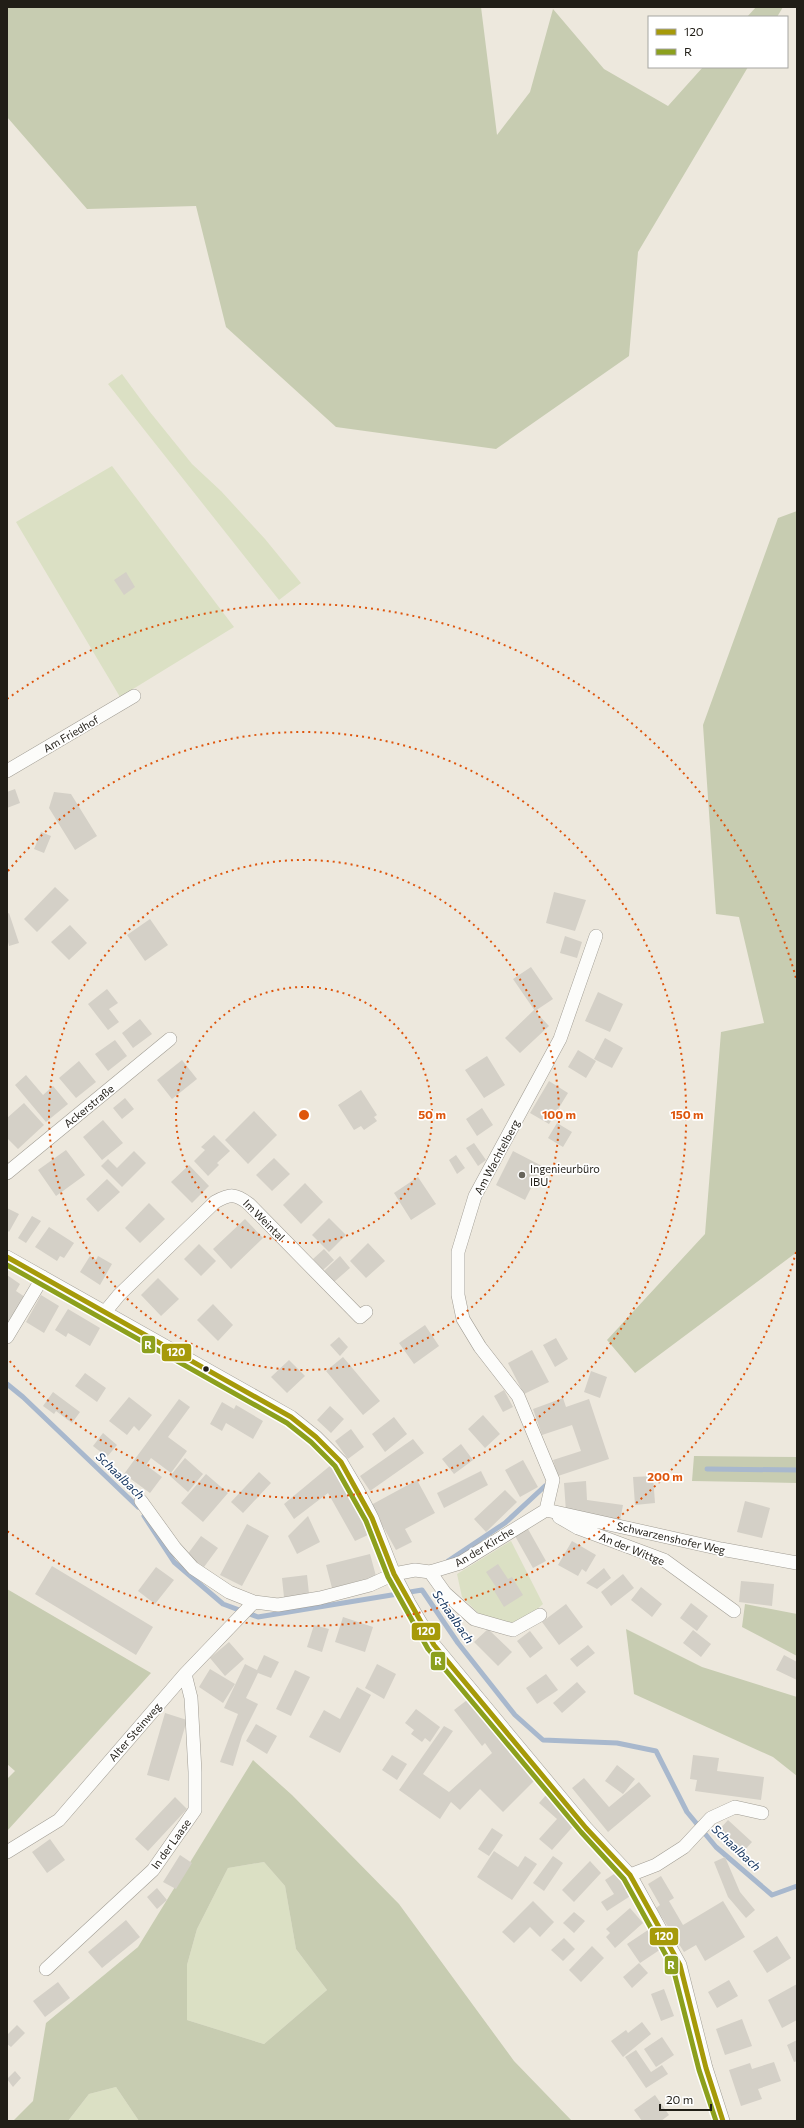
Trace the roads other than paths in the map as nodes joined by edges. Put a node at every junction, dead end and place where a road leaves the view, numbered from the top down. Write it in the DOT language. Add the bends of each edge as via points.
graph roads {
  1 [pos="134,696"];
  2 [pos="7,771"];
  3 [pos="596,936"];
  4 [pos="170,1039"];
  5 [pos="7,1173"];
  6 [pos="7,1257"];
  7 [pos="43,1277"];
  8 [pos="105,1312"];
  9 [pos="366,1312"];
  10 [pos="7,1337"];
  11 [pos="141,1501"];
  12 [pos="546,1510"];
  13 [pos="797,1563"];
  14 [pos="430,1572"];
  15 [pos="394,1574"];
  16 [pos="252,1605"];
  17 [pos="734,1611"];
  18 [pos="540,1615"];
  19 [pos="185,1674"];
  20 [pos="762,1813"];
  21 [pos="7,1852"];
  22 [pos="630,1875"];
  23 [pos="46,1969"];
  24 [pos="723,2121"];
  1 -- 2 [label="street, Am Friedhof"];
  3 -- 12 [label="street, Am Wachtelberg" via="560,1039 475,1196 458,1252 458,1295 463,1319 518,1396 553,1480"];
  4 -- 5 [label="street, Ackerstraße"];
  6 -- 7 [label="street"];
  7 -- 8 [label="street"];
  7 -- 10 [label="street"];
  8 -- 9 [label="street, Im Weintal" via="119,1295 215,1202 234,1195 249,1204 360,1317"];
  8 -- 15 [label="street" via="278,1410 316,1437 341,1462 357,1489 372,1518"];
  11 -- 16 [label="street, An der Kirche" via="193,1568"];
  12 -- 13 [label="street, Schwarzenshofer Weg" via="721,1549"];
  12 -- 14 [label="street, An der Kirche" via="460,1563"];
  12 -- 17 [label="street, An der Wittge" via="578,1528 664,1560"];
  14 -- 15 [label="street, An der Kirche" via="415,1570"];
  14 -- 18 [label="street" via="445,1593 474,1619 512,1630"];
  15 -- 16 [label="street, An der Kirche" via="370,1585 320,1598 278,1605"];
  15 -- 22 [label="street" via="434,1645 586,1828"];
  16 -- 19 [label="street, Alter Steinweg"];
  19 -- 21 [label="street, Alter Steinweg" via="59,1820"];
  19 -- 23 [label="street, In der Laase" via="191,1698 195,1810 153,1870"];
  20 -- 22 [label="street" via="735,1807 711,1818 684,1848 656,1865"];
  22 -- 24 [label="street" via="680,1965 706,2068"];
}
